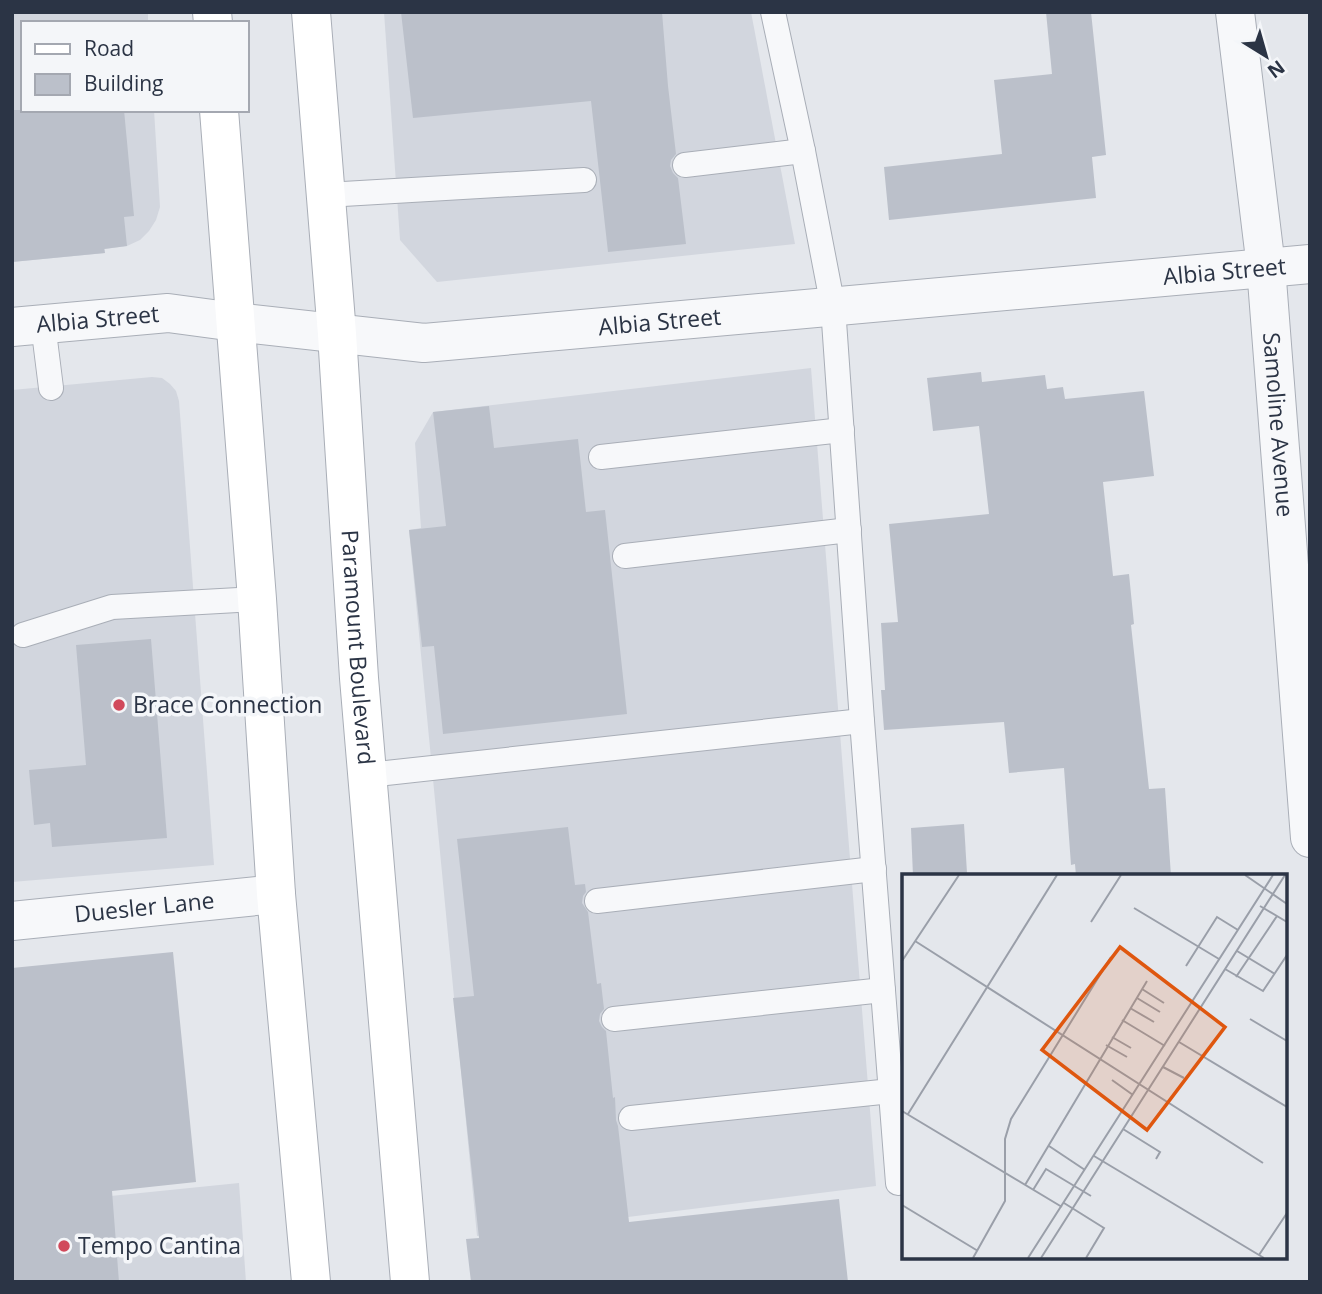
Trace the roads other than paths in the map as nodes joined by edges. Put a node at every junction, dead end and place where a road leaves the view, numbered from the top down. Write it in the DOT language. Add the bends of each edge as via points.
graph roads {
  1 [pos="311,12"];
  2 [pos="773,12"];
  3 [pos="1235,12"];
  4 [pos="219,112"];
  5 [pos="803,151"];
  6 [pos="685,165"];
  7 [pos="584,180"];
  8 [pos="326,195"];
  9 [pos="1310,264"];
  10 [pos="1266,267"];
  11 [pos="833,307"];
  12 [pos="235,323"];
  13 [pos="28,326"];
  14 [pos="337,334"];
  15 [pos="51,388"];
  16 [pos="842,430"];
  17 [pos="601,457"];
  18 [pos="849,530"];
  19 [pos="625,556"];
  20 [pos="257,599"];
  21 [pos="23,635"];
  22 [pos="862,721"];
  23 [pos="368,775"];
  24 [pos="1310,838"];
  25 [pos="874,869"];
  26 [pos="276,894"];
  27 [pos="597,901"];
  28 [pos="12,921"];
  29 [pos="883,990"];
  30 [pos="614,1020"];
  31 [pos="891,1091"];
  32 [pos="631,1118"];
  33 [pos="898,1183"];
  34 [pos="311,1282"];
  35 [pos="410,1282"];
  1 -- 8 [label="main road, Paramount Boulevard"];
  2 -- 5 [label="lane"];
  3 -- 10 [label="street, Samoline Avenue"];
  4 -- 12 [label="main road"];
  5 -- 6 [label="lane"];
  5 -- 11 [label="lane"];
  7 -- 8 [label="lane"];
  8 -- 14 [label="main road, Paramount Boulevard"];
  9 -- 10 [label="street, Albia Street"];
  10 -- 11 [label="street, Albia Street"];
  10 -- 24 [label="street, Samoline Avenue"];
  11 -- 14 [label="street, Albia Street" via="425,343"];
  11 -- 16 [label="lane"];
  12 -- 13 [label="street, Albia Street" via="169,313"];
  12 -- 14 [label="street, Albia Street"];
  12 -- 20 [label="main road"];
  13 -- 15 [label="lane"];
  14 -- 23 [label="main road, Paramount Boulevard"];
  16 -- 17 [label="lane"];
  16 -- 18 [label="lane"];
  18 -- 19 [label="lane"];
  18 -- 22 [label="lane"];
  20 -- 21 [label="lane" via="112,607"];
  20 -- 26 [label="main road"];
  22 -- 23 [label="lane"];
  22 -- 25 [label="lane"];
  23 -- 35 [label="main road, Paramount Boulevard"];
  25 -- 27 [label="lane"];
  25 -- 29 [label="lane"];
  26 -- 28 [label="street, Duesler Lane"];
  26 -- 34 [label="main road"];
  29 -- 30 [label="lane"];
  29 -- 31 [label="lane"];
  31 -- 32 [label="lane"];
  31 -- 33 [label="lane"];
}
